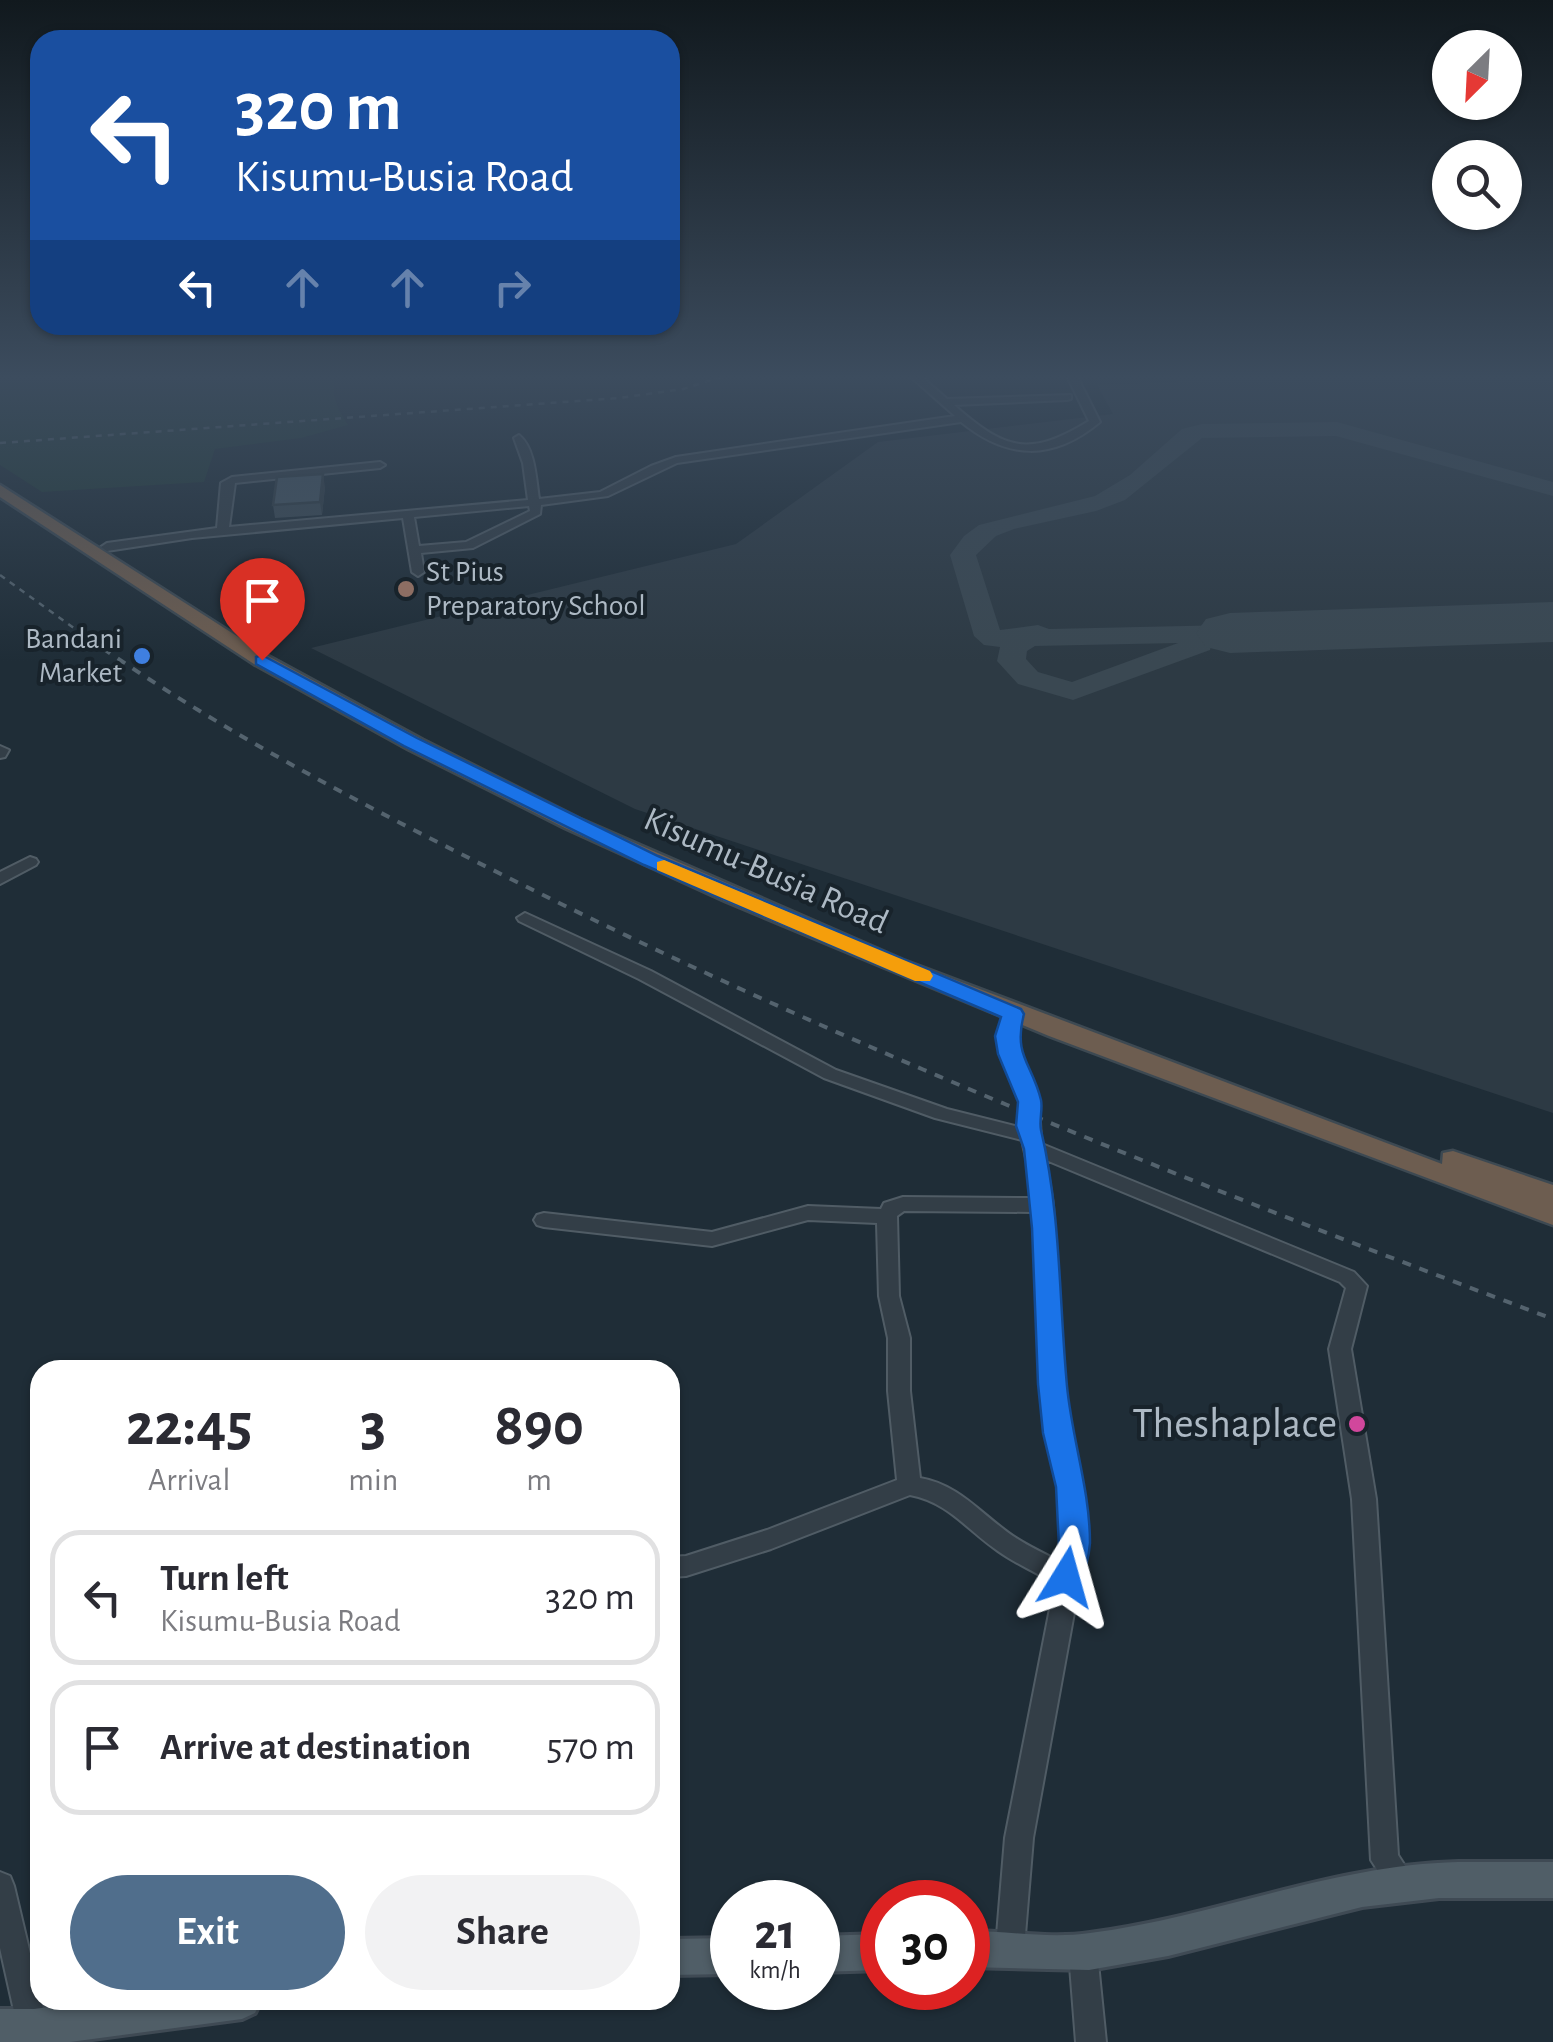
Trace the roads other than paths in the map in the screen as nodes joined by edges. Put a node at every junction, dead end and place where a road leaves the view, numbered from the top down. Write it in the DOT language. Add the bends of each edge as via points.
graph roads {
  1 [pos="318,471"];
  2 [pos="528,471"];
  3 [pos="646,471"];
  4 [pos="0,479"];
  5 [pos="0,490"];
  6 [pos="535,504"];
  7 [pos="408,516"];
  8 [pos="223,532"];
  9 [pos="107,547"];
  10 [pos="414,550"];
  11 [pos="418,572"];
  12 [pos="30,862"];
  13 [pos="0,879"];
  14 [pos="525,918"];
  15 [pos="1013,1014"];
  16 [pos="1034,1142"];
  17 [pos="1553,1196"];
  18 [pos="1043,1205"];
  19 [pos="1553,1215"];
  20 [pos="887,1216"];
  21 [pos="544,1220"];
  22 [pos="909,1485"];
  23 [pos="680,1567"];
  24 [pos="1066,1577"];
  25 [pos="1553,1880"];
  26 [pos="1402,1883"];
  27 [pos="0,1886"];
  28 [pos="1010,1948"];
  29 [pos="990,1949"];
  30 [pos="1084,1953"];
  31 [pos="710,1956"];
  32 [pos="680,1957"];
  33 [pos="176,2010"];
  34 [pos="23,2033"];
  35 [pos="1091,2042"];
  1 -- 8 [label="street" via="227,483"];
  2 -- 6 [label="street"];
  3 -- 6 [label="street" via="617,492"];
  4 -- 9 [label="highway, Kisumu-Busia Road"];
  5 -- 15 [label="highway, Kisumu-Busia Road" via="194,620 411,742 651,860"];
  6 -- 7 [label="street"];
  6 -- 10 [label="street" via="536,512 478,542"];
  7 -- 8 [label="street"];
  7 -- 10 [label="street"];
  8 -- 9 [label="street"];
  9 -- 17 [label="highway, Kisumu-Busia Road" via="364,703 756,892 1101,1035"];
  10 -- 11 [label="street"];
  12 -- 13 [label="street"];
  14 -- 16 [label="street" via="830,1074"];
  15 -- 16 [label="street" via="1006,1036 1030,1102"];
  15 -- 19 [label="highway, Kisumu-Busia Road"];
  16 -- 18 [label="street"];
  16 -- 26 [label="street" via="1357,1286 1340,1349 1364,1500 1385,1860"];
  18 -- 20 [label="street" via="903,1204"];
  18 -- 24 [label="street" via="1052,1384 1071,1487 1074,1547"];
  20 -- 21 [label="street" via="808,1212 712,1240"];
  20 -- 22 [label="street"];
  22 -- 23 [label="street"];
  22 -- 24 [label="street" via="958,1503 1006,1544"];
  24 -- 28 [label="street" via="1019,1838"];
  25 -- 26 [label="main road"];
  26 -- 30 [label="main road"];
  27 -- 34 [label="street"];
  28 -- 29 [label="main road"];
  28 -- 30 [label="main road"];
  30 -- 35 [label="street"];
  31 -- 32 [label="main road"];
  33 -- 34 [label="main road"];
}
